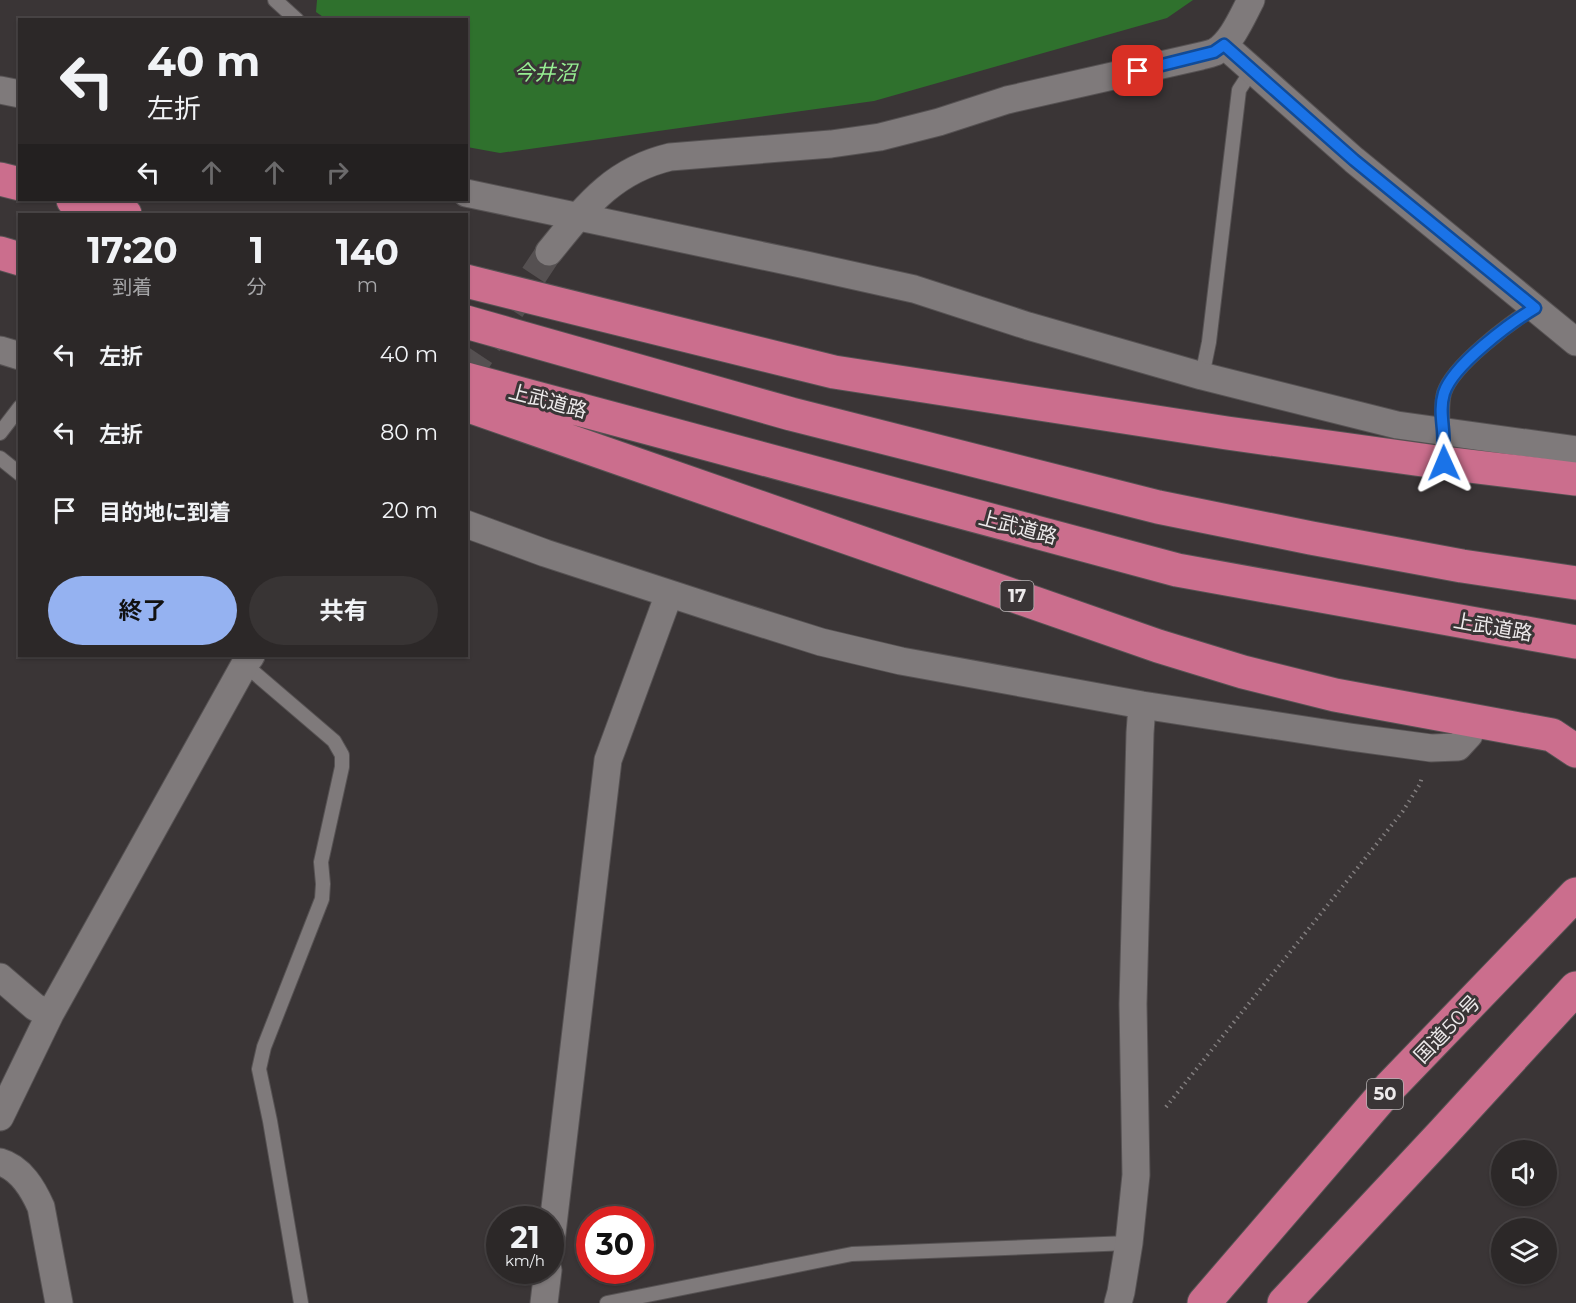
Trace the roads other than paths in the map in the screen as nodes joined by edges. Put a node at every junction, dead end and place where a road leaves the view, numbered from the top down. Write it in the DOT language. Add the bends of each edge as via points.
graph roads {
  1 [pos="274,0"];
  2 [pos="1251,0"];
  3 [pos="295,18"];
  4 [pos="1224,45"];
  5 [pos="1252,70"];
  6 [pos="0,90"];
  7 [pos="18,94"];
  8 [pos="0,179"];
  9 [pos="18,184"];
  10 [pos="468,193"];
  11 [pos="77,201"];
  12 [pos="121,213"];
  13 [pos="579,216"];
  14 [pos="549,252"];
  15 [pos="0,253"];
  16 [pos="18,258"];
  17 [pos="468,281"];
  18 [pos="1535,308"];
  19 [pos="468,323"];
  20 [pos="1576,342"];
  21 [pos="0,350"];
  22 [pos="18,355"];
  23 [pos="1202,376"];
  24 [pos="468,380"];
  25 [pos="468,406"];
  26 [pos="18,410"];
  27 [pos="1443,430"];
  28 [pos="0,433"];
  29 [pos="1576,450"];
  30 [pos="0,458"];
  31 [pos="1444,463"];
  32 [pos="18,472"];
  33 [pos="1576,479"];
  34 [pos="468,525"];
  35 [pos="1576,584"];
  36 [pos="669,594"];
  37 [pos="1576,642"];
  38 [pos="244,658"];
  39 [pos="1142,705"];
  40 [pos="1469,720"];
  41 [pos="1568,741"];
  42 [pos="1576,894"];
  43 [pos="0,976"];
  44 [pos="1576,987"];
  45 [pos="50,1014"];
  46 [pos="0,1118"];
  47 [pos="0,1162"];
  48 [pos="555,1206"];
  49 [pos="1130,1243"];
  50 [pos="546,1284"];
  51 [pos="60,1303"];
  52 [pos="301,1303"];
  53 [pos="544,1303"];
  54 [pos="607,1303"];
  55 [pos="1118,1303"];
  56 [pos="1204,1303"];
  57 [pos="1284,1303"];
  1 -- 3 [label="lane"];
  2 -- 4 [label="street"];
  4 -- 5 [label="street"];
  4 -- 13 [label="street" via="1182,61 1007,100 880,137 667,158 624,174"];
  5 -- 18 [label="street" via="1354,160"];
  5 -- 23 [label="lane" via="1239,90"];
  6 -- 7 [label="street"];
  8 -- 9 [label="highway"];
  10 -- 13 [label="street"];
  11 -- 12 [label="highway"];
  13 -- 14 [label="street"];
  13 -- 23 [label="street" via="914,289"];
  15 -- 16 [label="highway"];
  17 -- 31 [label="highway" via="834,372"];
  18 -- 20 [label="street"];
  18 -- 27 [label="lane" via="1462,365 1445,391"];
  19 -- 35 [label="highway" via="791,414 1158,507 1438,562"];
  21 -- 22 [label="street"];
  23 -- 27 [label="street" via="1397,424"];
  24 -- 37 [label="highway, 上武道路" via="1177,570"];
  25 -- 40 [label="highway, 17" via="1158,646 1335,695"];
  26 -- 28 [label="lane"];
  27 -- 29 [label="street"];
  27 -- 31 [label="street"];
  30 -- 32 [label="lane"];
  31 -- 33 [label="highway"];
  34 -- 36 [label="street"];
  36 -- 39 [label="street" via="821,642 901,661"];
  36 -- 48 [label="street" via="608,760"];
  38 -- 45 [label="street"];
  38 -- 52 [label="lane" via="334,741 342,755 321,862 322,899 259,1069"];
  39 -- 40 [label="street" via="1431,748 1458,747 1469,735"];
  39 -- 49 [label="street" via="1133,1004 1136,1175"];
  40 -- 41 [label="highway, 17"];
  42 -- 56 [label="highway, 国道50号 / 50" via="1390,1088"];
  43 -- 45 [label="street" via="35,1007"];
  44 -- 57 [label="highway"];
  45 -- 46 [label="street"];
  47 -- 51 [label="street" via="23,1177 35,1193"];
  49 -- 54 [label="lane" via="852,1254"];
  49 -- 55 [label="street"];
  50 -- 53 [label="street"];
}
